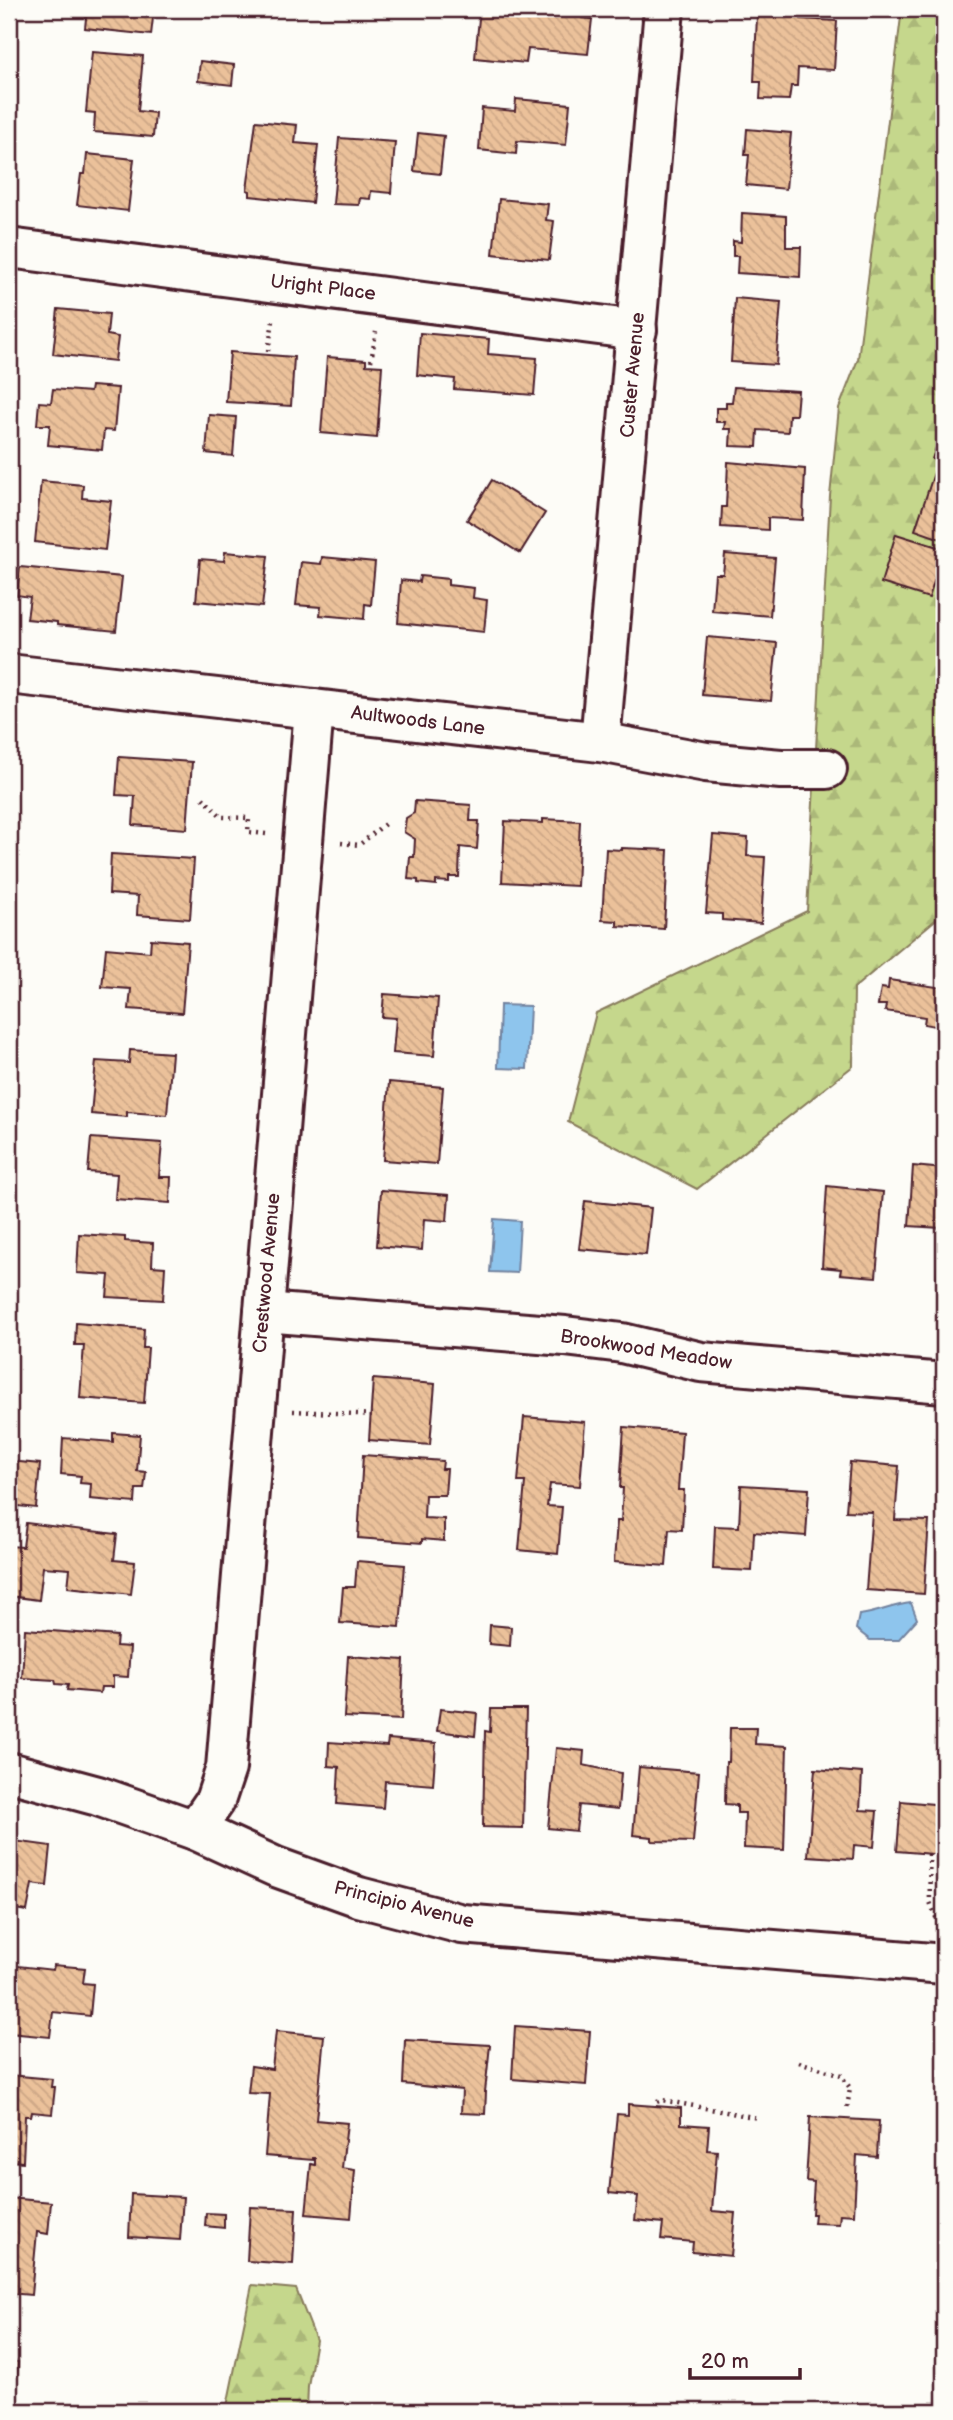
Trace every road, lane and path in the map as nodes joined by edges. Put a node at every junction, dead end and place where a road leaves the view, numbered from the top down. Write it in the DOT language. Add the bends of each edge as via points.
graph roads {
  1 [pos="664,9"];
  2 [pos="9,248"];
  3 [pos="638,330"];
  4 [pos="9,674"];
  5 [pos="314,709"];
  6 [pos="600,742"];
  7 [pos="827,769"];
  8 [pos="203,798"];
  9 [pos="386,823"];
  10 [pos="272,835"];
  11 [pos="337,842"];
  12 [pos="264,1312"];
  13 [pos="944,1384"];
  14 [pos="289,1410"];
  15 [pos="377,1415"];
  16 [pos="9,1772"];
  17 [pos="195,1830"];
  18 [pos="929,1854"];
  19 [pos="940,1926"];
  20 [pos="944,1964"];
  21 [pos="799,2063"];
  22 [pos="657,2102"];
  23 [pos="847,2109"];
  24 [pos="758,2118"];
  1 -- 3 [label="street, Custer Avenue"];
  2 -- 3 [label="street, Uright Place"];
  3 -- 6 [label="street, Custer Avenue"];
  4 -- 5 [label="street, Aultwoods Lane"];
  5 -- 6 [label="street, Aultwoods Lane"];
  5 -- 12 [label="street, Crestwood Avenue"];
  6 -- 7 [label="street, Aultwoods Lane" via="706,762"];
  8 -- 10 [label="path" via="222,817 249,818 248,832"];
  9 -- 11 [label="path" via="359,845"];
  12 -- 13 [label="street, Brookwood Meadow" via="565,1336 622,1343 701,1362"];
  12 -- 17 [label="street, Crestwood Avenue" via="226,1768 215,1801"];
  14 -- 15 [label="path"];
  16 -- 17 [label="street, Principio Avenue" via="98,1796"];
  17 -- 20 [label="street, Principio Avenue" via="276,1867 359,1897 462,1924"];
  18 -- 19 [label="path" via="930,1902"];
  21 -- 23 [label="path" via="841,2075 850,2088"];
  22 -- 24 [label="path"];
}
